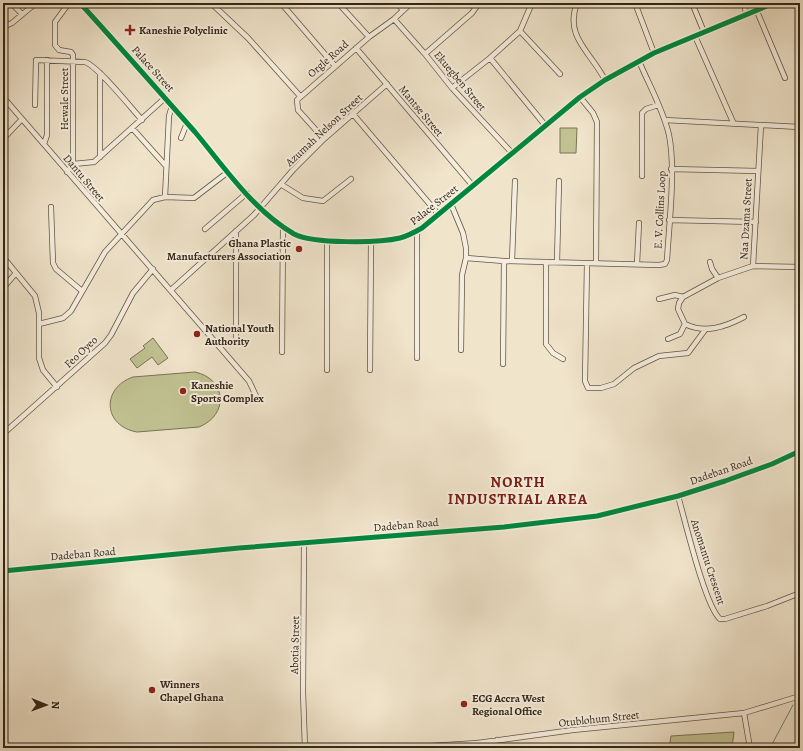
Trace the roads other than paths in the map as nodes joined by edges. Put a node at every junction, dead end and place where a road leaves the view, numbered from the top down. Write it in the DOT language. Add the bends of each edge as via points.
graph roads {
  1 [pos="11,3"];
  2 [pos="36,3"];
  3 [pos="69,3"];
  4 [pos="80,3"];
  5 [pos="211,3"];
  6 [pos="281,3"];
  7 [pos="338,3"];
  8 [pos="397,3"];
  9 [pos="411,3"];
  10 [pos="479,3"];
  11 [pos="532,3"];
  12 [pos="577,3"];
  13 [pos="635,3"];
  14 [pos="692,3"];
  15 [pos="744,3"];
  16 [pos="774,3"];
  17 [pos="403,10"];
  18 [pos="756,10"];
  19 [pos="746,13"];
  20 [pos="22,14"];
  21 [pos="394,19"];
  22 [pos="3,27"];
  23 [pos="520,31"];
  24 [pos="704,32"];
  25 [pos="695,36"];
  26 [pos="368,37"];
  27 [pos="356,48"];
  28 [pos="425,54"];
  29 [pos="654,54"];
  30 [pos="490,58"];
  31 [pos="47,60"];
  32 [pos="73,61"];
  33 [pos="639,61"];
  34 [pos="335,66"];
  35 [pos="100,73"];
  36 [pos="560,74"];
  37 [pos="786,78"];
  38 [pos="605,80"];
  39 [pos="386,84"];
  40 [pos="452,88"];
  41 [pos="300,96"];
  42 [pos="3,97"];
  43 [pos="580,97"];
  44 [pos="166,98"];
  45 [pos="35,105"];
  46 [pos="658,105"];
  47 [pos="172,106"];
  48 [pos="353,114"];
  49 [pos="22,119"];
  50 [pos="142,120"];
  51 [pos="665,120"];
  52 [pos="733,122"];
  53 [pos="186,123"];
  54 [pos="545,125"];
  55 [pos="761,125"];
  56 [pos="800,127"];
  57 [pos="133,128"];
  58 [pos="181,138"];
  59 [pos="324,139"];
  60 [pos="44,144"];
  61 [pos="512,153"];
  62 [pos="100,157"];
  63 [pos="73,164"];
  64 [pos="166,166"];
  65 [pos="3,167"];
  66 [pos="671,169"];
  67 [pos="758,171"];
  68 [pos="67,172"];
  69 [pos="228,172"];
  70 [pos="642,176"];
  71 [pos="352,179"];
  72 [pos="515,181"];
  73 [pos="559,181"];
  74 [pos="282,185"];
  75 [pos="474,186"];
  76 [pos="247,193"];
  77 [pos="165,197"];
  78 [pos="451,204"];
  79 [pos="51,207"];
  80 [pos="261,208"];
  81 [pos="439,215"];
  82 [pos="669,220"];
  83 [pos="756,222"];
  84 [pos="639,223"];
  85 [pos="283,226"];
  86 [pos="205,230"];
  87 [pos="236,231"];
  88 [pos="417,231"];
  89 [pos="121,235"];
  90 [pos="800,235"];
  91 [pos="327,240"];
  92 [pos="371,241"];
  93 [pos="800,251"];
  94 [pos="3,258"];
  95 [pos="466,258"];
  96 [pos="504,261"];
  97 [pos="512,261"];
  98 [pos="546,262"];
  99 [pos="557,262"];
  100 [pos="710,262"];
  101 [pos="587,263"];
  102 [pos="596,263"];
  103 [pos="636,264"];
  104 [pos="753,266"];
  105 [pos="800,267"];
  106 [pos="153,269"];
  107 [pos="16,273"];
  108 [pos="718,278"];
  109 [pos="3,288"];
  110 [pos="171,290"];
  111 [pos="82,291"];
  112 [pos="683,297"];
  113 [pos="659,299"];
  114 [pos="744,317"];
  115 [pos="39,324"];
  116 [pos="685,324"];
  117 [pos="705,330"];
  118 [pos="236,339"];
  119 [pos="668,339"];
  120 [pos="461,350"];
  121 [pos="282,352"];
  122 [pos="417,358"];
  123 [pos="563,359"];
  124 [pos="504,364"];
  125 [pos="326,370"];
  126 [pos="370,370"];
  127 [pos="57,387"];
  128 [pos="257,398"];
  129 [pos="3,434"];
  130 [pos="800,451"];
  131 [pos="678,496"];
  132 [pos="304,543"];
  133 [pos="3,571"];
  134 [pos="800,593"];
  135 [pos="800,696"];
  136 [pos="744,713"];
  137 [pos="497,740"];
  138 [pos="478,743"];
  139 [pos="305,748"];
  140 [pos="397,748"];
  141 [pos="483,748"];
  142 [pos="491,748"];
  143 [pos="750,748"];
  1 -- 20 [label="street"];
  2 -- 20 [label="street"];
  3 -- 32 [label="street, Hewale Street" via="55,22 56,45 59,50 71,52"];
  4 -- 44 [label="street, Palace Street"];
  5 -- 41 [label="street" via="248,38"];
  6 -- 34 [label="street"];
  7 -- 26 [label="street"];
  8 -- 17 [label="street"];
  9 -- 17 [label="street, Orgle Road"];
  10 -- 28 [label="street" via="472,13"];
  11 -- 23 [label="street"];
  12 -- 38 [label="street" via="574,32"];
  13 -- 29 [label="street"];
  14 -- 24 [label="street"];
  15 -- 19 [label="street"];
  16 -- 18 [label="street, Palace Street"];
  17 -- 21 [label="street, Orgle Road"];
  18 -- 19 [label="street, Palace Street"];
  18 -- 37 [label="street"];
  19 -- 24 [label="street, Palace Street"];
  20 -- 22 [label="street"];
  21 -- 26 [label="street, Orgle Road"];
  21 -- 28 [label="street, Ekuegben Street"];
  23 -- 30 [label="street"];
  23 -- 36 [label="street"];
  24 -- 25 [label="street, Palace Street"];
  25 -- 29 [label="street, Palace Street"];
  25 -- 52 [label="street"];
  26 -- 27 [label="street, Orgle Road"];
  27 -- 34 [label="street, Orgle Road"];
  27 -- 39 [label="street, Mantse Street"];
  28 -- 40 [label="street, Ekuegben Street"];
  29 -- 33 [label="street, Palace Street"];
  30 -- 40 [label="street"];
  30 -- 54 [label="street"];
  31 -- 32 [label="street"];
  31 -- 45 [label="street" via="36,60"];
  31 -- 60 [label="street" via="47,135"];
  32 -- 35 [label="street" via="90,64"];
  32 -- 63 [label="street, Hewale Street"];
  33 -- 38 [label="street, Palace Street"];
  33 -- 46 [label="street, E. V. Collins Loop"];
  34 -- 41 [label="street, Orgle Road"];
  35 -- 50 [label="street"];
  35 -- 62 [label="street"];
  38 -- 43 [label="street, Palace Street"];
  39 -- 48 [label="street, Azumah Nelson Street"];
  39 -- 75 [label="street, Mantse Street"];
  40 -- 61 [label="street, Ekuegben Street"];
  41 -- 59 [label="street" via="296,102 298,110"];
  42 -- 49 [label="street, Dantu Street"];
  43 -- 54 [label="street, Palace Street"];
  43 -- 102 [label="street" via="594,113 597,122"];
  44 -- 47 [label="street, Palace Street"];
  44 -- 50 [label="street"];
  46 -- 51 [label="street, E. V. Collins Loop"];
  46 -- 70 [label="street" via="642,113"];
  47 -- 53 [label="street, Palace Street"];
  47 -- 64 [label="street"];
  48 -- 59 [label="street, Azumah Nelson Street"];
  48 -- 81 [label="street"];
  49 -- 60 [label="street, Dantu Street"];
  49 -- 65 [label="street" via="5,137"];
  50 -- 57 [label="street"];
  51 -- 52 [label="street"];
  51 -- 66 [label="street, E. V. Collins Loop" via="671,146"];
  52 -- 55 [label="street"];
  53 -- 58 [label="street"];
  53 -- 69 [label="street, Palace Street"];
  54 -- 61 [label="street, Palace Street"];
  55 -- 56 [label="street"];
  55 -- 67 [label="street, Naa Dzama Street"];
  57 -- 62 [label="street"];
  57 -- 64 [label="street"];
  59 -- 74 [label="street, Azumah Nelson Street"];
  60 -- 68 [label="street, Dantu Street"];
  61 -- 75 [label="street, Palace Street"];
  62 -- 63 [label="street" via="91,163"];
  63 -- 68 [label="street"];
  64 -- 77 [label="street"];
  66 -- 67 [label="street"];
  66 -- 82 [label="street, E. V. Collins Loop"];
  67 -- 83 [label="street, Naa Dzama Street"];
  68 -- 89 [label="street, Dantu Street"];
  69 -- 76 [label="street, Palace Street"];
  69 -- 77 [label="street" via="194,198"];
  71 -- 74 [label="street" via="323,201 303,198"];
  72 -- 97 [label="street"];
  73 -- 99 [label="street"];
  74 -- 80 [label="street, Azumah Nelson Street"];
  75 -- 78 [label="street, Palace Street"];
  76 -- 80 [label="street, Palace Street"];
  76 -- 86 [label="street"];
  77 -- 89 [label="street" via="153,200"];
  78 -- 81 [label="street, Palace Street"];
  78 -- 95 [label="street" via="464,233"];
  79 -- 111 [label="street" via="53,262 56,269"];
  80 -- 85 [label="street, Palace Street"];
  80 -- 87 [label="street, Azumah Nelson Street"];
  81 -- 88 [label="street, Palace Street"];
  82 -- 83 [label="street"];
  82 -- 103 [label="street, E. V. Collins Loop" via="665,264"];
  83 -- 104 [label="street, Naa Dzama Street"];
  84 -- 103 [label="street"];
  85 -- 91 [label="street, Palace Street" via="300,236"];
  85 -- 121 [label="street"];
  87 -- 110 [label="street, Azumah Nelson Street"];
  87 -- 118 [label="street"];
  88 -- 92 [label="street, Palace Street" via="399,238"];
  88 -- 122 [label="street"];
  89 -- 106 [label="street, Dantu Street"];
  89 -- 111 [label="street" via="98,262"];
  90 -- 93 [label="street"];
  91 -- 92 [label="street, Palace Street"];
  91 -- 125 [label="street"];
  92 -- 126 [label="street"];
  94 -- 107 [label="street"];
  95 -- 96 [label="street, E. V. Collins Loop"];
  95 -- 120 [label="street" via="462,275"];
  96 -- 97 [label="street, E. V. Collins Loop"];
  96 -- 124 [label="street"];
  97 -- 98 [label="street, E. V. Collins Loop"];
  98 -- 99 [label="street, E. V. Collins Loop"];
  98 -- 123 [label="street" via="546,344 553,353"];
  99 -- 101 [label="street, E. V. Collins Loop"];
  100 -- 108 [label="street"];
  101 -- 102 [label="street, E. V. Collins Loop"];
  101 -- 117 [label="street" via="586,386 591,388 614,384 634,368 652,359 663,355 688,353"];
  102 -- 103 [label="street, E. V. Collins Loop"];
  104 -- 105 [label="street"];
  104 -- 108 [label="street, Naa Dzama Street"];
  106 -- 110 [label="street, Dantu Street"];
  106 -- 127 [label="street, Feo Oyeo" via="133,293 108,339"];
  107 -- 109 [label="street"];
  107 -- 115 [label="street" via="35,296"];
  108 -- 112 [label="street, Naa Dzama Street"];
  110 -- 128 [label="street, Dantu Street" via="249,381"];
  111 -- 115 [label="street" via="75,306 63,318"];
  112 -- 113 [label="street" via="675,294"];
  112 -- 116 [label="street" via="678,309"];
  114 -- 117 [label="street" via="724,326"];
  115 -- 127 [label="street" via="39,358 44,370"];
  116 -- 117 [label="street"];
  116 -- 119 [label="street" via="680,334"];
  127 -- 129 [label="street, Feo Oyeo"];
  130 -- 131 [label="street, Dadeban Road" via="772,464"];
  131 -- 132 [label="street, Dadeban Road" via="597,516 504,527"];
  131 -- 134 [label="street, Anomantu Crescent" via="702,581 715,615 720,619 725,620"];
  132 -- 133 [label="street, Dadeban Road"];
  132 -- 139 [label="street, Abotia Street"];
  135 -- 136 [label="street, Otublohum Street"];
  136 -- 137 [label="street, Otublohum Street"];
  136 -- 143 [label="street"];
  137 -- 138 [label="street, Otublohum Street"];
  137 -- 142 [label="street"];
  138 -- 140 [label="street, Otublohum Street"];
  138 -- 141 [label="street"];
}
